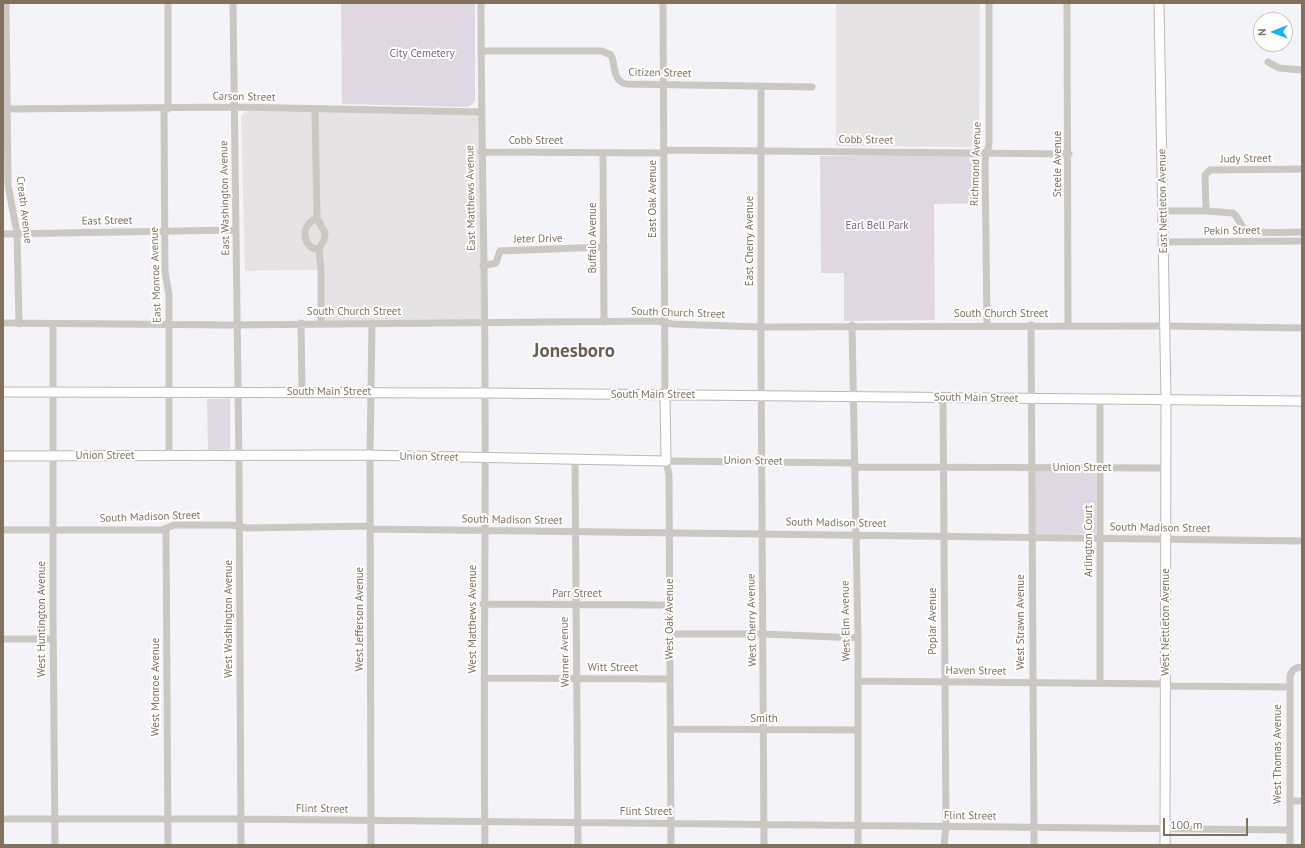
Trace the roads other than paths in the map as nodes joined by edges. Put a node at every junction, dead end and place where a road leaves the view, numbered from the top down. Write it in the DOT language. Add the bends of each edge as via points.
graph roads {
  1 [pos="6,3"];
  2 [pos="168,3"];
  3 [pos="233,3"];
  4 [pos="481,3"];
  5 [pos="663,3"];
  6 [pos="989,3"];
  7 [pos="1067,3"];
  8 [pos="1160,3"];
  9 [pos="481,51"];
  10 [pos="1268,62"];
  11 [pos="1302,70"];
  12 [pos="663,84"];
  13 [pos="761,86"];
  14 [pos="812,86"];
  15 [pos="5,89"];
  16 [pos="235,106"];
  17 [pos="7,109"];
  18 [pos="166,109"];
  19 [pos="315,109"];
  20 [pos="481,112"];
  21 [pos="761,150"];
  22 [pos="664,151"];
  23 [pos="481,152"];
  24 [pos="603,153"];
  25 [pos="987,153"];
  26 [pos="1069,154"];
  27 [pos="1302,169"];
  28 [pos="1162,211"];
  29 [pos="1206,211"];
  30 [pos="317,218"];
  31 [pos="236,230"];
  32 [pos="166,231"];
  33 [pos="1302,232"];
  34 [pos="17,233"];
  35 [pos="3,234"];
  36 [pos="1302,241"];
  37 [pos="1163,242"];
  38 [pos="604,248"];
  39 [pos="318,249"];
  40 [pos="483,266"];
  41 [pos="484,322"];
  42 [pos="604,322"];
  43 [pos="665,322"];
  44 [pos="3,323"];
  45 [pos="301,323"];
  46 [pos="321,323"];
  47 [pos="372,323"];
  48 [pos="19,324"];
  49 [pos="53,324"];
  50 [pos="169,325"];
  51 [pos="237,325"];
  52 [pos="852,325"];
  53 [pos="987,325"];
  54 [pos="1032,325"];
  55 [pos="1068,325"];
  56 [pos="1165,326"];
  57 [pos="761,327"];
  58 [pos="1302,328"];
  59 [pos="3,392"];
  60 [pos="53,392"];
  61 [pos="169,392"];
  62 [pos="238,392"];
  63 [pos="302,392"];
  64 [pos="372,392"];
  65 [pos="485,393"];
  66 [pos="665,394"];
  67 [pos="762,396"];
  68 [pos="853,396"];
  69 [pos="943,398"];
  70 [pos="1031,398"];
  71 [pos="1100,399"];
  72 [pos="1166,400"];
  73 [pos="1302,401"];
  74 [pos="239,455"];
  75 [pos="3,456"];
  76 [pos="169,456"];
  77 [pos="370,456"];
  78 [pos="53,457"];
  79 [pos="485,457"];
  80 [pos="575,459"];
  81 [pos="666,461"];
  82 [pos="762,462"];
  83 [pos="855,465"];
  84 [pos="943,467"];
  85 [pos="1031,468"];
  86 [pos="1100,468"];
  87 [pos="1165,468"];
  88 [pos="239,527"];
  89 [pos="370,528"];
  90 [pos="166,529"];
  91 [pos="3,530"];
  92 [pos="484,530"];
  93 [pos="53,531"];
  94 [pos="575,532"];
  95 [pos="669,533"];
  96 [pos="762,534"];
  97 [pos="856,534"];
  98 [pos="944,535"];
  99 [pos="1032,537"];
  100 [pos="1100,538"];
  101 [pos="1165,539"];
  102 [pos="1302,541"];
  103 [pos="484,604"];
  104 [pos="575,605"];
  105 [pos="670,605"];
  106 [pos="670,634"];
  107 [pos="763,634"];
  108 [pos="858,638"];
  109 [pos="3,639"];
  110 [pos="53,639"];
  111 [pos="1302,667"];
  112 [pos="484,678"];
  113 [pos="576,679"];
  114 [pos="670,679"];
  115 [pos="858,681"];
  116 [pos="944,682"];
  117 [pos="1033,682"];
  118 [pos="1100,683"];
  119 [pos="1166,685"];
  120 [pos="1289,686"];
  121 [pos="670,729"];
  122 [pos="764,730"];
  123 [pos="858,730"];
  124 [pos="1290,801"];
  125 [pos="1302,801"];
  126 [pos="3,819"];
  127 [pos="55,819"];
  128 [pos="241,819"];
  129 [pos="168,820"];
  130 [pos="371,821"];
  131 [pos="484,822"];
  132 [pos="577,823"];
  133 [pos="670,823"];
  134 [pos="764,824"];
  135 [pos="858,825"];
  136 [pos="946,827"];
  137 [pos="1034,828"];
  138 [pos="1165,829"];
  139 [pos="1290,830"];
  140 [pos="55,845"];
  141 [pos="168,845"];
  142 [pos="241,845"];
  143 [pos="371,845"];
  144 [pos="485,845"];
  145 [pos="578,845"];
  146 [pos="670,845"];
  147 [pos="764,845"];
  148 [pos="858,845"];
  149 [pos="944,845"];
  150 [pos="1034,845"];
  151 [pos="1165,845"];
  152 [pos="1290,845"];
  1 -- 15 [label="street, Creath Avenue"];
  2 -- 18 [label="street, East Monroe Avenue"];
  3 -- 16 [label="street, East Washington Avenue"];
  4 -- 9 [label="street, East Matthews Avenue"];
  5 -- 12 [label="street, East Oak Avenue"];
  6 -- 25 [label="street, Richmond Avenue"];
  7 -- 26 [label="street, Steele Avenue"];
  8 -- 28 [label="main road, East Nettleton Avenue"];
  9 -- 12 [label="street, Citizen Street" via="602,51 611,55 616,78 620,82"];
  9 -- 20 [label="street, East Matthews Avenue"];
  10 -- 11 [label="street" via="1279,68"];
  12 -- 13 [label="street, Citizen Street"];
  12 -- 22 [label="street, East Oak Avenue"];
  13 -- 14 [label="street, Citizen Street"];
  13 -- 21 [label="street, East Cherry Avenue"];
  15 -- 17 [label="street, Creath Avenue"];
  16 -- 18 [label="street, Carson Street"];
  16 -- 19 [label="street, Carson Street"];
  16 -- 31 [label="street, East Washington Avenue"];
  17 -- 18 [label="street, Carson Street"];
  17 -- 34 [label="street, Creath Avenue" via="8,185"];
  18 -- 32 [label="street, East Monroe Avenue"];
  19 -- 20 [label="street, Carson Street"];
  19 -- 30 [label="street"];
  20 -- 23 [label="street, East Matthews Avenue"];
  21 -- 22 [label="street, Cobb Street"];
  21 -- 25 [label="street, Cobb Street"];
  21 -- 57 [label="street, East Cherry Avenue"];
  22 -- 24 [label="street, Cobb Street"];
  22 -- 43 [label="street, East Oak Avenue"];
  23 -- 24 [label="street, Cobb Street"];
  23 -- 40 [label="street, East Matthews Avenue"];
  24 -- 38 [label="street, Buffalo Avenue"];
  25 -- 26 [label="street, Cobb Street"];
  25 -- 53 [label="street, Richmond Avenue"];
  26 -- 55 [label="street, Steele Avenue"];
  27 -- 29 [label="street, Judy Street" via="1210,170 1205,175"];
  28 -- 29 [label="street"];
  28 -- 37 [label="main road, East Nettleton Avenue"];
  29 -- 33 [label="street" via="1233,212 1249,232"];
  30 -- 39 [label="street" via="325,233"];
  30 -- 39 [label="street" via="308,224 304,235 307,243"];
  31 -- 32 [label="street, East Street"];
  31 -- 51 [label="street, East Washington Avenue"];
  32 -- 34 [label="street, East Street"];
  32 -- 50 [label="street, East Monroe Avenue" via="165,272 169,294"];
  34 -- 35 [label="street, East Street"];
  34 -- 48 [label="street, Creath Avenue"];
  36 -- 37 [label="street, Pekin Street"];
  37 -- 56 [label="main road, East Nettleton Avenue"];
  38 -- 40 [label="street, Jeter Drive" via="500,251 493,266"];
  38 -- 42 [label="street, Buffalo Avenue"];
  39 -- 46 [label="street" via="321,270"];
  40 -- 41 [label="street, East Matthews Avenue"];
  41 -- 42 [label="street, South Church Street"];
  41 -- 47 [label="street, South Church Street"];
  41 -- 65 [label="street, East Matthews Avenue"];
  42 -- 43 [label="street, South Church Street"];
  43 -- 57 [label="street, South Church Street"];
  43 -- 66 [label="street, East Oak Avenue"];
  44 -- 48 [label="street, South Church Street"];
  45 -- 46 [label="street, South Church Street"];
  45 -- 51 [label="street, South Church Street"];
  45 -- 63 [label="street"];
  46 -- 47 [label="street, South Church Street"];
  47 -- 64 [label="street, West Jefferson Avenue"];
  48 -- 49 [label="street, South Church Street"];
  49 -- 50 [label="street, South Church Street"];
  49 -- 60 [label="street, West Huntington Avenue"];
  50 -- 51 [label="street, South Church Street"];
  50 -- 61 [label="street, East Monroe Avenue"];
  51 -- 62 [label="street, East Washington Avenue"];
  52 -- 53 [label="street, South Church Street"];
  52 -- 57 [label="street, South Church Street"];
  52 -- 68 [label="street, West Elm Avenue"];
  53 -- 54 [label="street, South Church Street"];
  54 -- 55 [label="street, South Church Street"];
  54 -- 70 [label="street, West Strawn Avenue"];
  55 -- 56 [label="street, South Church Street"];
  56 -- 58 [label="street, South Church Street"];
  56 -- 72 [label="main road, East Nettleton Avenue"];
  57 -- 67 [label="street, East Cherry Avenue"];
  59 -- 60 [label="main road, South Main Street"];
  60 -- 61 [label="main road, South Main Street"];
  60 -- 78 [label="street, West Huntington Avenue"];
  61 -- 62 [label="main road, South Main Street"];
  61 -- 76 [label="street"];
  62 -- 63 [label="main road, South Main Street"];
  62 -- 74 [label="street, West Washington Avenue"];
  63 -- 64 [label="main road, South Main Street"];
  64 -- 65 [label="main road, South Main Street"];
  64 -- 77 [label="street, West Jefferson Avenue"];
  65 -- 66 [label="main road, South Main Street"];
  65 -- 79 [label="street, West Matthews Avenue"];
  66 -- 67 [label="main road, South Main Street"];
  66 -- 81 [label="main road, West Oak Avenue"];
  67 -- 68 [label="main road, South Main Street"];
  67 -- 82 [label="street, West Cherry Avenue"];
  68 -- 69 [label="main road, South Main Street"];
  68 -- 83 [label="street, West Elm Avenue"];
  69 -- 70 [label="main road, South Main Street"];
  69 -- 84 [label="street, Poplar Avenue"];
  70 -- 71 [label="main road, South Main Street"];
  70 -- 85 [label="street, West Strawn Avenue"];
  71 -- 72 [label="main road, South Main Street"];
  71 -- 86 [label="street, Arlington Court"];
  72 -- 73 [label="main road, South Main Street"];
  72 -- 87 [label="main road, West Nettleton Avenue"];
  74 -- 76 [label="main road, Union Street"];
  74 -- 77 [label="main road, Union Street"];
  74 -- 88 [label="street, West Washington Avenue"];
  75 -- 78 [label="main road, Union Street"];
  76 -- 78 [label="main road, Union Street"];
  77 -- 79 [label="main road, Union Street"];
  77 -- 89 [label="street, West Jefferson Avenue"];
  78 -- 93 [label="street, West Huntington Avenue"];
  79 -- 80 [label="main road, Union Street"];
  79 -- 92 [label="street, West Matthews Avenue"];
  80 -- 81 [label="main road, Union Street"];
  80 -- 94 [label="street, Warner Avenue"];
  81 -- 82 [label="street, Union Street"];
  81 -- 95 [label="street, West Oak Avenue" via="669,475"];
  82 -- 83 [label="street, Union Street"];
  82 -- 96 [label="street, West Cherry Avenue"];
  83 -- 84 [label="street, Union Street"];
  83 -- 97 [label="street, West Elm Avenue"];
  84 -- 85 [label="street, Union Street"];
  84 -- 98 [label="street, Poplar Avenue"];
  85 -- 86 [label="street, Union Street"];
  85 -- 99 [label="street, West Strawn Avenue"];
  86 -- 87 [label="street, Union Street"];
  86 -- 100 [label="street, Arlington Court"];
  87 -- 101 [label="main road, West Nettleton Avenue"];
  88 -- 89 [label="street, South Madison Street"];
  88 -- 90 [label="street, South Madison Street" via="174,525"];
  88 -- 128 [label="street, West Washington Avenue"];
  89 -- 92 [label="street, South Madison Street"];
  89 -- 130 [label="street, West Jefferson Avenue"];
  90 -- 93 [label="street, South Madison Street"];
  90 -- 129 [label="street, West Monroe Avenue"];
  91 -- 93 [label="street, South Madison Street"];
  92 -- 94 [label="street, South Madison Street"];
  92 -- 103 [label="street, West Matthews Avenue"];
  93 -- 110 [label="street, West Huntington Avenue"];
  94 -- 95 [label="street, South Madison Street"];
  94 -- 104 [label="street, Warner Avenue"];
  95 -- 96 [label="street, South Madison Street"];
  95 -- 105 [label="street, West Oak Avenue"];
  96 -- 97 [label="street, South Madison Street"];
  96 -- 107 [label="street, West Cherry Avenue"];
  97 -- 98 [label="street, South Madison Street"];
  97 -- 108 [label="street, West Elm Avenue"];
  98 -- 99 [label="street, South Madison Street"];
  98 -- 116 [label="street, Poplar Avenue"];
  99 -- 100 [label="street, South Madison Street"];
  99 -- 117 [label="street, West Strawn Avenue"];
  100 -- 101 [label="street, South Madison Street"];
  100 -- 118 [label="street, Arlington Court"];
  101 -- 102 [label="street, South Madison Street"];
  101 -- 119 [label="main road, West Nettleton Avenue"];
  103 -- 104 [label="street, Parr Street"];
  103 -- 112 [label="street, West Matthews Avenue"];
  104 -- 105 [label="street, Parr Street"];
  104 -- 113 [label="street, Warner Avenue"];
  105 -- 106 [label="street, West Oak Avenue"];
  106 -- 107 [label="street"];
  106 -- 114 [label="street, West Oak Avenue"];
  107 -- 108 [label="street"];
  107 -- 122 [label="street, West Cherry Avenue"];
  108 -- 115 [label="street, West Elm Avenue"];
  109 -- 110 [label="street"];
  110 -- 127 [label="street, West Huntington Avenue"];
  111 -- 120 [label="street" via="1292,672"];
  112 -- 113 [label="street, Witt Street"];
  112 -- 131 [label="street, West Matthews Avenue"];
  113 -- 114 [label="street, Witt Street"];
  113 -- 132 [label="street, Warner Avenue"];
  114 -- 121 [label="street, West Oak Avenue"];
  115 -- 116 [label="street, Haven Street"];
  115 -- 123 [label="street, West Elm Avenue"];
  116 -- 117 [label="street, Haven Street"];
  116 -- 136 [label="street, Poplar Avenue"];
  117 -- 118 [label="street, Haven Street"];
  117 -- 137 [label="street, West Strawn Avenue"];
  118 -- 119 [label="street, Haven Street"];
  119 -- 120 [label="street, Haven Street"];
  119 -- 138 [label="main road, West Nettleton Avenue"];
  120 -- 124 [label="street, West Thomas Avenue"];
  121 -- 122 [label="street, Smith"];
  121 -- 133 [label="street, West Oak Avenue"];
  122 -- 123 [label="street, Smith"];
  122 -- 134 [label="street, West Cherry Avenue"];
  123 -- 135 [label="street, West Elm Avenue"];
  124 -- 125 [label="street"];
  124 -- 139 [label="street, West Thomas Avenue"];
  126 -- 127 [label="street, Flint Street"];
  127 -- 129 [label="street, Flint Street"];
  127 -- 140 [label="street, West Huntington Avenue"];
  128 -- 129 [label="street, Flint Street"];
  128 -- 130 [label="street, Flint Street"];
  128 -- 142 [label="street, West Washington Avenue"];
  129 -- 141 [label="street, West Monroe Avenue"];
  130 -- 131 [label="street, Flint Street"];
  130 -- 143 [label="street, West Jefferson Avenue"];
  131 -- 132 [label="street, Flint Street"];
  131 -- 144 [label="street, West Matthews Avenue"];
  132 -- 133 [label="street, Flint Street"];
  132 -- 145 [label="street, Warner Avenue"];
  133 -- 134 [label="street, Flint Street"];
  133 -- 146 [label="street, West Oak Avenue"];
  134 -- 135 [label="street, Flint Street"];
  134 -- 147 [label="street, West Cherry Avenue"];
  135 -- 136 [label="street, Flint Street"];
  135 -- 148 [label="street, West Elm Avenue"];
  136 -- 137 [label="street, Flint Street"];
  136 -- 149 [label="street, Poplar Avenue"];
  137 -- 138 [label="street, Flint Street"];
  137 -- 150 [label="street, West Strawn Avenue"];
  138 -- 139 [label="street, Flint Street"];
  138 -- 151 [label="main road, West Nettleton Avenue"];
  139 -- 152 [label="street, West Thomas Avenue"];
}
